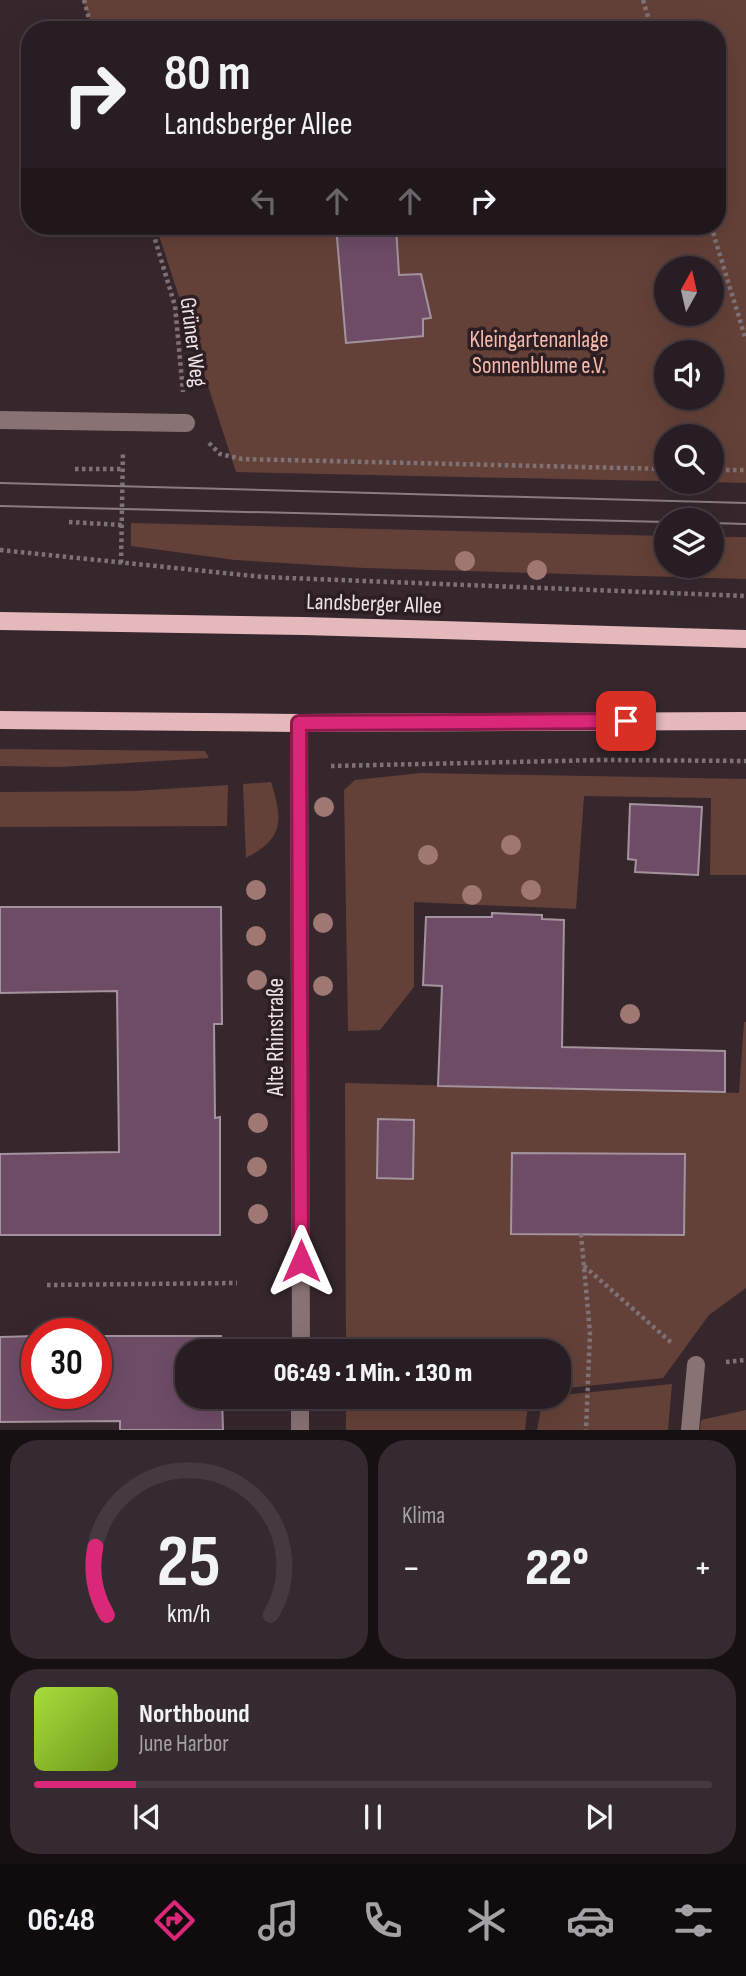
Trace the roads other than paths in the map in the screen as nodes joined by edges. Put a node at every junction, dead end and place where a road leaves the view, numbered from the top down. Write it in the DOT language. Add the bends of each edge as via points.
graph roads {
  1 [pos="0,420"];
  2 [pos="186,423"];
  3 [pos="0,621"];
  4 [pos="746,639"];
  5 [pos="0,720"];
  6 [pos="746,721"];
  7 [pos="299,723"];
  8 [pos="301,1339"];
  9 [pos="696,1365"];
  10 [pos="300,1409"];
  11 [pos="300,1430"];
  12 [pos="690,1430"];
  1 -- 2 [label="street"];
  3 -- 4 [label="main road, Landsberger Allee"];
  5 -- 7 [label="main road"];
  6 -- 7 [label="main road"];
  7 -- 8 [label="street, Alte Rhinstraße"];
  9 -- 12 [label="street"];
  10 -- 11 [label="street"];
}
